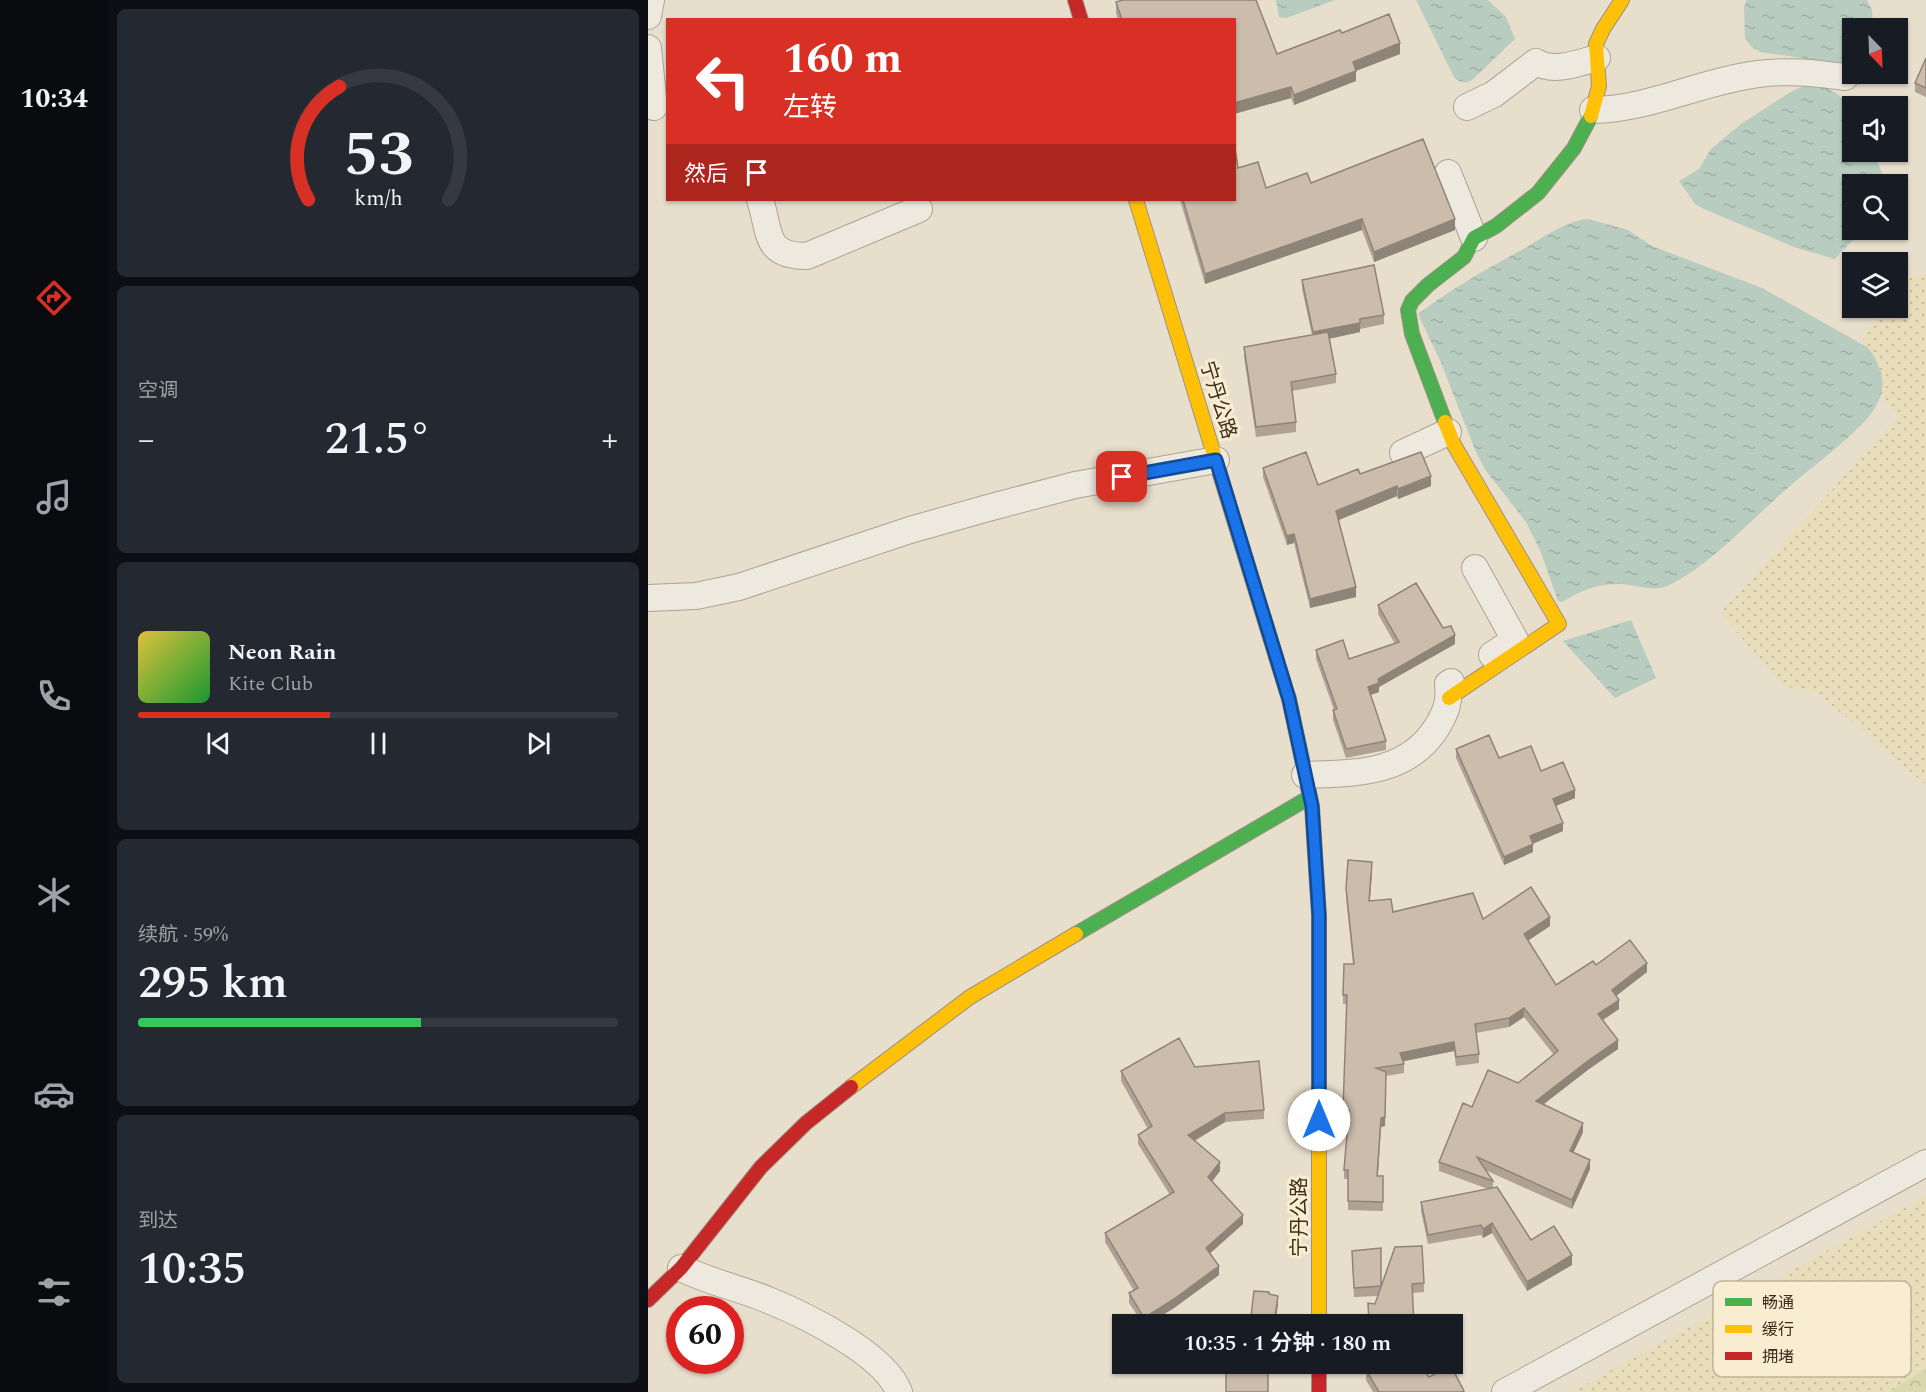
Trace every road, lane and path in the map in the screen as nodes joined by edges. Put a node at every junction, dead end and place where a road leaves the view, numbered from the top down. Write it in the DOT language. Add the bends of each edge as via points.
graph roads {
  1 [pos="651,0"];
  2 [pos="1075,0"];
  3 [pos="1622,0"];
  4 [pos="648,16"];
  5 [pos="1080,18"];
  6 [pos="648,48"];
  7 [pos="1597,58"];
  8 [pos="1842,77"];
  9 [pos="657,107"];
  10 [pos="1467,107"];
  11 [pos="1593,110"];
  12 [pos="1448,173"];
  13 [pos="760,201"];
  14 [pos="1136,201"];
  15 [pos="919,209"];
  16 [pos="1474,238"];
  17 [pos="1448,432"];
  18 [pos="1403,453"];
  19 [pos="1216,460"];
  20 [pos="1475,568"];
  21 [pos="648,598"];
  22 [pos="1449,698"];
  23 [pos="1308,786"];
  24 [pos="1926,1163"];
  25 [pos="681,1269"];
  26 [pos="648,1300"];
  27 [pos="1319,1314"];
  28 [pos="1319,1374"];
  29 [pos="899,1392"];
  30 [pos="1319,1392"];
  31 [pos="1505,1392"];
  1 -- 4 [label="street"];
  2 -- 5 [label="street"];
  3 -- 7 [label="street" via="1596,44"];
  6 -- 9 [label="street"];
  7 -- 10 [label="street" via="1563,67 1536,62 1494,94"];
  7 -- 11 [label="street" via="1599,86"];
  8 -- 11 [label="street" via="1803,71 1757,74 1630,106"];
  11 -- 16 [label="street" via="1574,148 1538,193"];
  12 -- 16 [label="street"];
  13 -- 15 [label="street" via="769,240 780,252 793,256 807,256"];
  14 -- 19 [label="street, 宁丹公路"];
  16 -- 17 [label="street" via="1464,257 1412,301 1408,310 1415,344"];
  17 -- 18 [label="street"];
  17 -- 22 [label="street" via="1559,624"];
  19 -- 21 [label="street" via="1075,486 988,508 739,587 696,596"];
  19 -- 23 [label="street, 宁丹公路" via="1289,699"];
  20 -- 22 [label="street" via="1515,640 1448,684"];
  22 -- 23 [label="street" via="1444,716 1432,734 1401,762"];
  23 -- 25 [label="street" via="970,997 881,1064 806,1123 761,1167"];
  23 -- 27 [label="street, 宁丹公路" via="1319,915"];
  24 -- 31 [label="street"];
  25 -- 26 [label="street"];
  25 -- 29 [label="street" via="768,1299 816,1323 884,1368"];
  28 -- 30 [label="street"];
}
